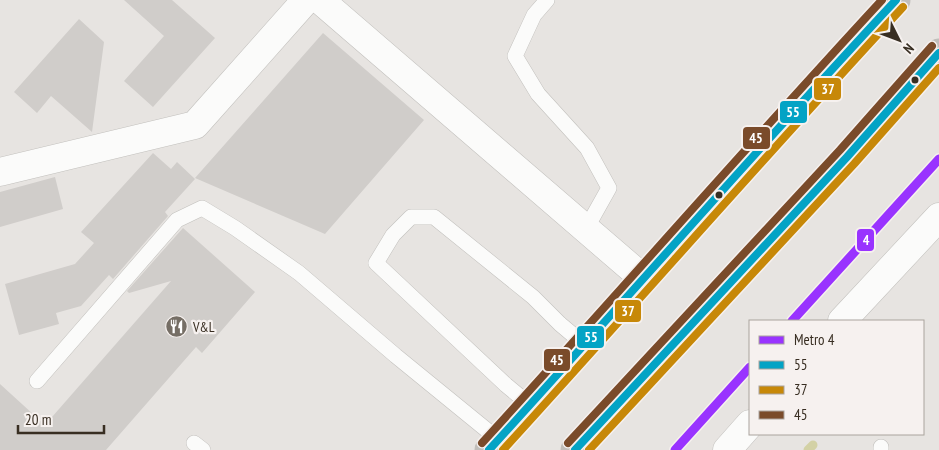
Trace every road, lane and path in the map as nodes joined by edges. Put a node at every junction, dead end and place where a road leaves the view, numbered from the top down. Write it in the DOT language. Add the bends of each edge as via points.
graph roads {
  1 [pos="306,0"];
  2 [pos="320,0"];
  3 [pos="547,0"];
  4 [pos="896,0"];
  5 [pos="939,53"];
  6 [pos="0,172"];
  7 [pos="939,217"];
  8 [pos="586,229"];
  9 [pos="644,279"];
  10 [pos="843,320"];
  11 [pos="585,345"];
  12 [pos="37,381"];
  13 [pos="530,405"];
  14 [pos="749,425"];
  15 [pos="494,445"];
  16 [pos="575,450"];
  17 [pos="727,450"];
  1 -- 6 [label="street" via="195,125"];
  2 -- 8 [label="street"];
  3 -- 8 [label="lane" via="534,15 514,56 538,94 587,148 609,188"];
  4 -- 9 [label="highway"];
  5 -- 16 [label="highway"];
  7 -- 10 [label="street"];
  8 -- 9 [label="street"];
  9 -- 11 [label="highway"];
  11 -- 13 [label="highway"];
  11 -- 13 [label="lane" via="533,297 434,217 411,217 393,236 376,263"];
  12 -- 15 [label="lane" via="178,220 202,208 299,273"];
  13 -- 15 [label="highway"];
  14 -- 17 [label="street"];
}
